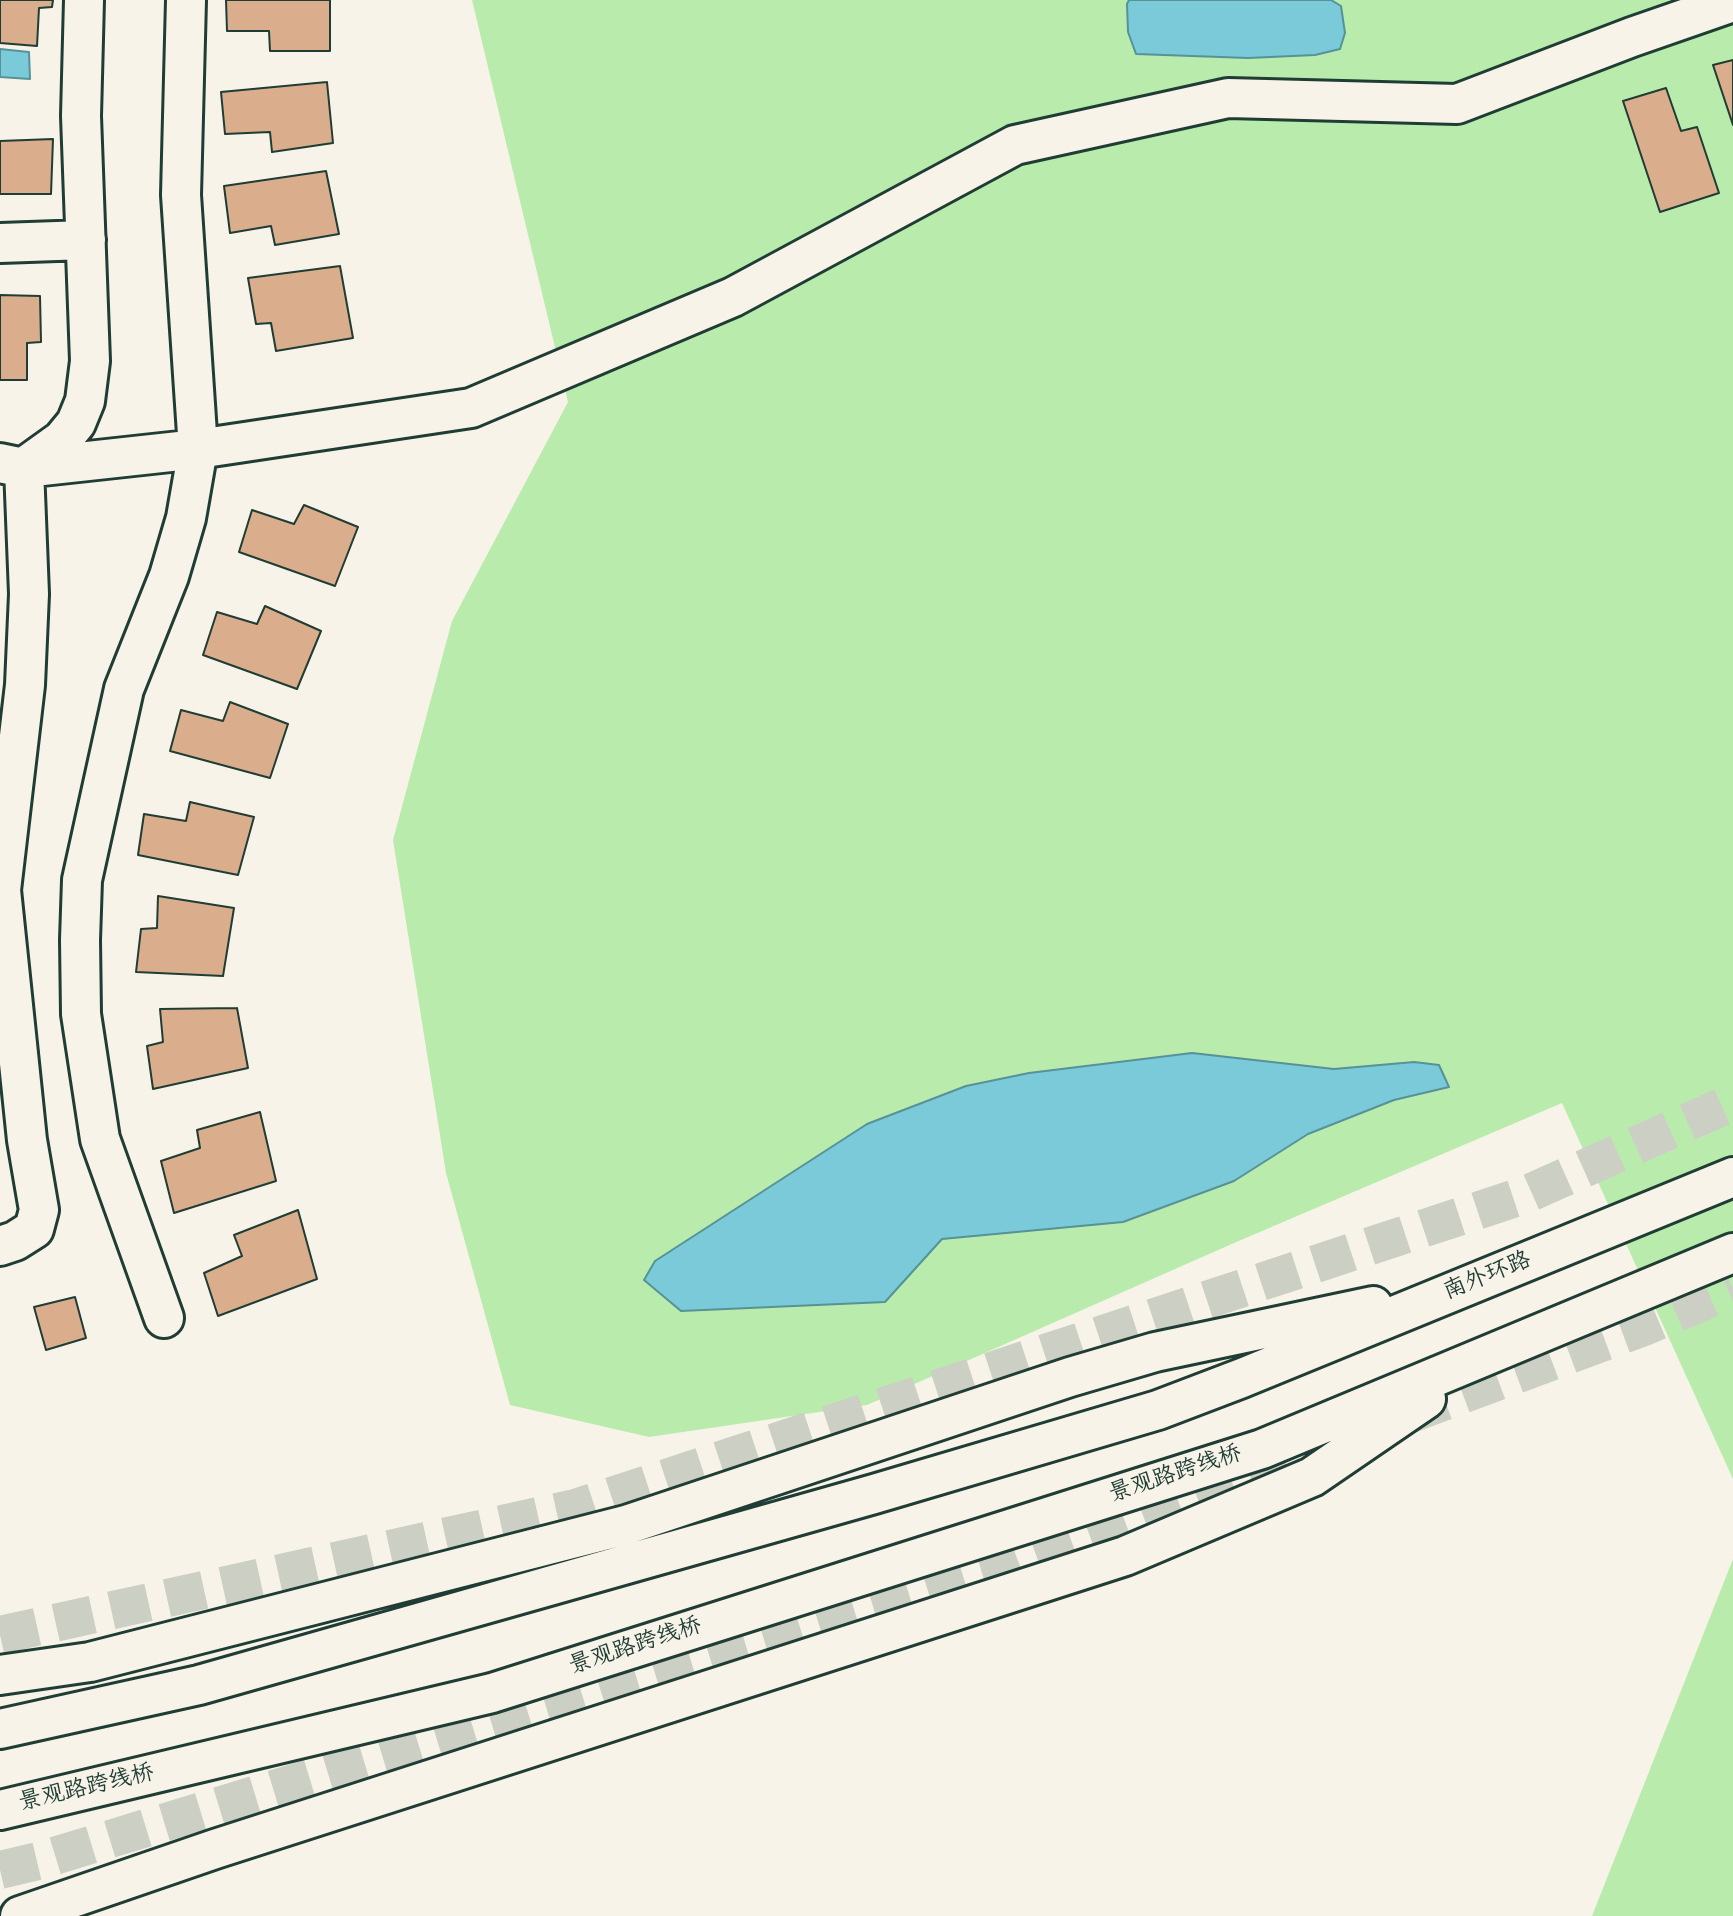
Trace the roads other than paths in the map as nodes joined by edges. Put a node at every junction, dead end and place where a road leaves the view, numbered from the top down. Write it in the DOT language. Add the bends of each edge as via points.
graph roads {
  1 [pos="84,0"];
  2 [pos="186,0"];
  3 [pos="1733,2"];
  4 [pos="86,240"];
  5 [pos="0,243"];
  6 [pos="198,449"];
  7 [pos="8,471"];
  8 [pos="13,651"];
  9 [pos="4,956"];
  10 [pos="1733,1177"];
  11 [pos="0,1247"];
  12 [pos="1733,1253"];
  13 [pos="1468,1286"];
  14 [pos="164,1318"];
  15 [pos="1488,1356"];
  16 [pos="0,1675"];
  17 [pos="0,1729"];
  18 [pos="0,1810"];
  19 [pos="20,1916"];
  1 -- 4 [label="main road" via="81,116"];
  2 -- 6 [label="main road" via="181,195"];
  3 -- 6 [label="main road" via="1457,104 1228,99 1015,145 733,297 471,408"];
  4 -- 5 [label="main road"];
  4 -- 7 [label="main road" via="90,361 85,401 76,424 62,440"];
  6 -- 7 [label="main road"];
  6 -- 14 [label="main road" via="186,518 169,576 124,689 82,880 81,1014 100,1139"];
  7 -- 8 [label="main road" via="29,594"];
  8 -- 9 [label="main road" via="25,685 1,890"];
  9 -- 11 [label="main road" via="39,1210 34,1229"];
  10 -- 13 [label="main road, 南外环路"];
  12 -- 15 [label="main road"];
  13 -- 16 [label="main road" via="1155,1352 626,1525 90,1662"];
  13 -- 17 [label="main road, 南外环路" via="1158,1410 212,1681"];
  15 -- 18 [label="main road, 景观路跨线桥" via="1262,1449 492,1693"];
  15 -- 19 [label="main road" via="1312,1477 1125,1556 228,1844"];
}
